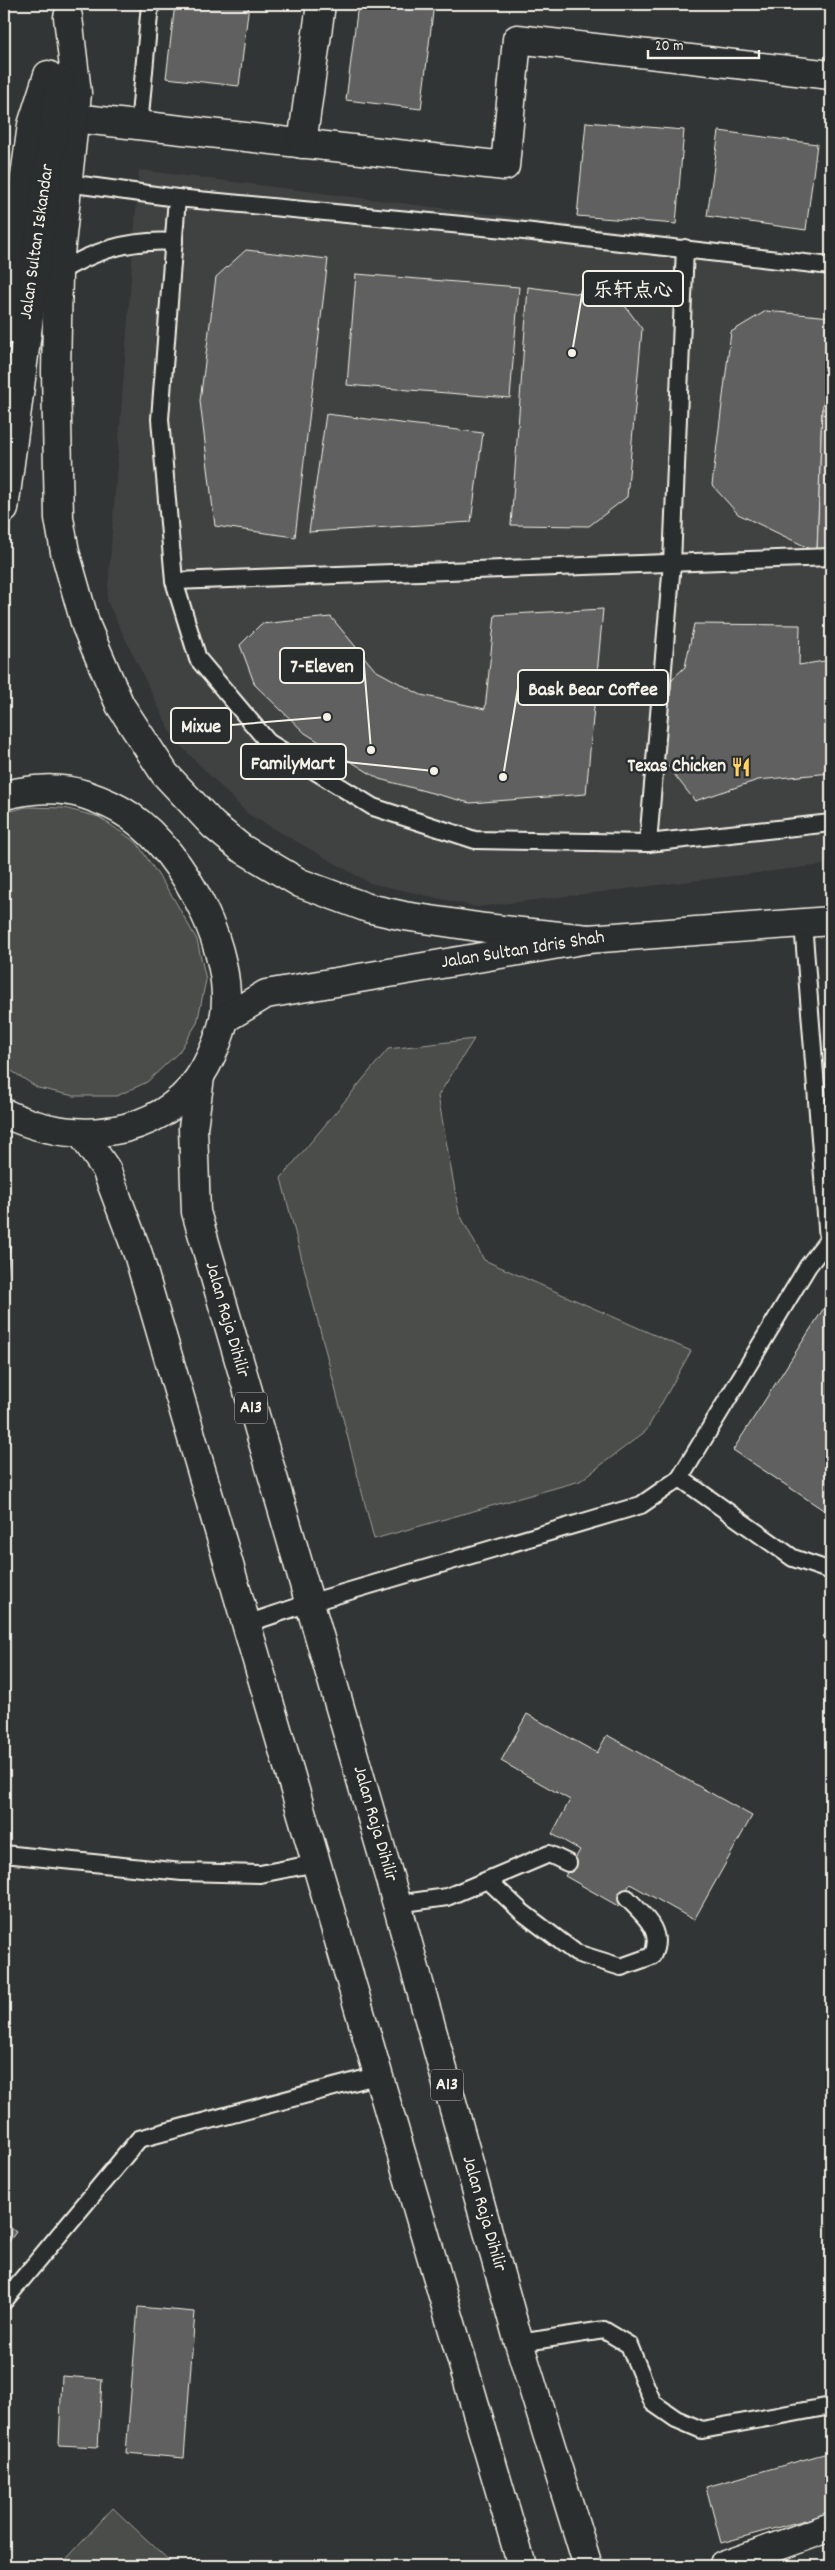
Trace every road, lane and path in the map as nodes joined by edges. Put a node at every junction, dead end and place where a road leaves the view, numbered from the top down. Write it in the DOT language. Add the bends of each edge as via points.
graph roads {
  1 [pos="150,4"];
  2 [pos="321,4"];
  3 [pos="69,10"];
  4 [pos="831,75"];
  5 [pos="74,118"];
  6 [pos="139,127"];
  7 [pos="302,144"];
  8 [pos="67,183"];
  9 [pos="178,198"];
  10 [pos="11,227"];
  11 [pos="174,242"];
  12 [pos="685,248"];
  13 [pos="831,266"];
  14 [pos="58,273"];
  15 [pos="4,331"];
  16 [pos="4,509"];
  17 [pos="831,557"];
  18 [pos="672,563"];
  19 [pos="174,581"];
  20 [pos="4,795"];
  21 [pos="831,823"];
  22 [pos="648,843"];
  23 [pos="831,921"];
  24 [pos="803,923"];
  25 [pos="588,939"];
  26 [pos="224,1019"];
  27 [pos="200,1077"];
  28 [pos="4,1113"];
  29 [pos="80,1133"];
  30 [pos="830,1241"];
  31 [pos="680,1478"];
  32 [pos="831,1571"];
  33 [pos="309,1603"];
  34 [pos="246,1624"];
  35 [pos="4,1854"];
  36 [pos="316,1863"];
  37 [pos="568,1863"];
  38 [pos="489,1881"];
  39 [pos="627,1898"];
  40 [pos="397,1904"];
  41 [pos="379,2075"];
  42 [pos="4,2301"];
  43 [pos="519,2342"];
  44 [pos="831,2406"];
  45 [pos="831,2527"];
  46 [pos="522,2566"];
  47 [pos="588,2566"];
  48 [pos="722,2566"];
  1 -- 6 [label="lane"];
  2 -- 7 [label="main road"];
  3 -- 5 [label="main road" via="76,92"];
  3 -- 10 [label="main road" via="32,125"];
  3 -- 16 [label="main road, Jalan Sultan Iskandar"];
  4 -- 7 [label="main road" via="517,39 504,166"];
  5 -- 6 [label="main road"];
  5 -- 8 [label="main road"];
  6 -- 7 [label="main road"];
  8 -- 9 [label="lane"];
  8 -- 14 [label="main road"];
  9 -- 11 [label="lane"];
  9 -- 12 [label="lane"];
  10 -- 15 [label="main road"];
  11 -- 14 [label="lane" via="118,246 84,257"];
  11 -- 19 [label="lane" via="160,419"];
  12 -- 13 [label="lane"];
  12 -- 18 [label="lane"];
  14 -- 25 [label="main road" via="56,447 58,518 65,552 99,662 120,705 165,774 241,848 300,883 332,896 368,908 440,923"];
  17 -- 18 [label="lane"];
  18 -- 19 [label="lane"];
  18 -- 22 [label="lane"];
  19 -- 22 [label="lane" via="198,659 268,742 373,807 475,840"];
  20 -- 26 [label="main road" via="31,789 58,789 85,795 130,816 149,832 184,877 210,925 222,961 226,988"];
  21 -- 22 [label="lane"];
  23 -- 24 [label="main road, Jalan Sultan Idris Shah"];
  24 -- 25 [label="main road, Jalan Sultan Idris Shah"];
  24 -- 30 [label="lane"];
  25 -- 26 [label="main road, Jalan Sultan Idris Shah" via="266,994"];
  26 -- 27 [label="main road" via="216,1047"];
  27 -- 29 [label="main road" via="179,1101 162,1114 118,1129"];
  27 -- 33 [label="main road, Jalan Raja Dihilir / A13" via="194,1128 196,1212"];
  28 -- 29 [label="main road" via="39,1126"];
  29 -- 34 [label="main road" via="106,1169 138,1254"];
  30 -- 31 [label="lane" via="808,1266"];
  31 -- 32 [label="lane" via="793,1558"];
  31 -- 33 [label="lane" via="641,1505"];
  33 -- 34 [label="lane"];
  33 -- 40 [label="main road, Jalan Raja Dihilir / A13"];
  34 -- 36 [label="main road"];
  35 -- 36 [label="lane" via="182,1872 250,1874"];
  36 -- 41 [label="main road"];
  37 -- 38 [label="lane" via="549,1854"];
  38 -- 39 [label="lane" via="522,1912 576,1953 620,1967 652,1956 657,1946 654,1927"];
  38 -- 40 [label="lane" via="447,1897"];
  40 -- 43 [label="main road, Jalan Raja Dihilir / A13"];
  41 -- 42 [label="lane" via="140,2139"];
  41 -- 46 [label="main road"];
  43 -- 44 [label="lane" via="604,2330 629,2345 653,2403 676,2419 702,2430"];
  43 -- 47 [label="main road, Jalan Raja Dihilir / A13"];
  45 -- 48 [label="main road"];
}
